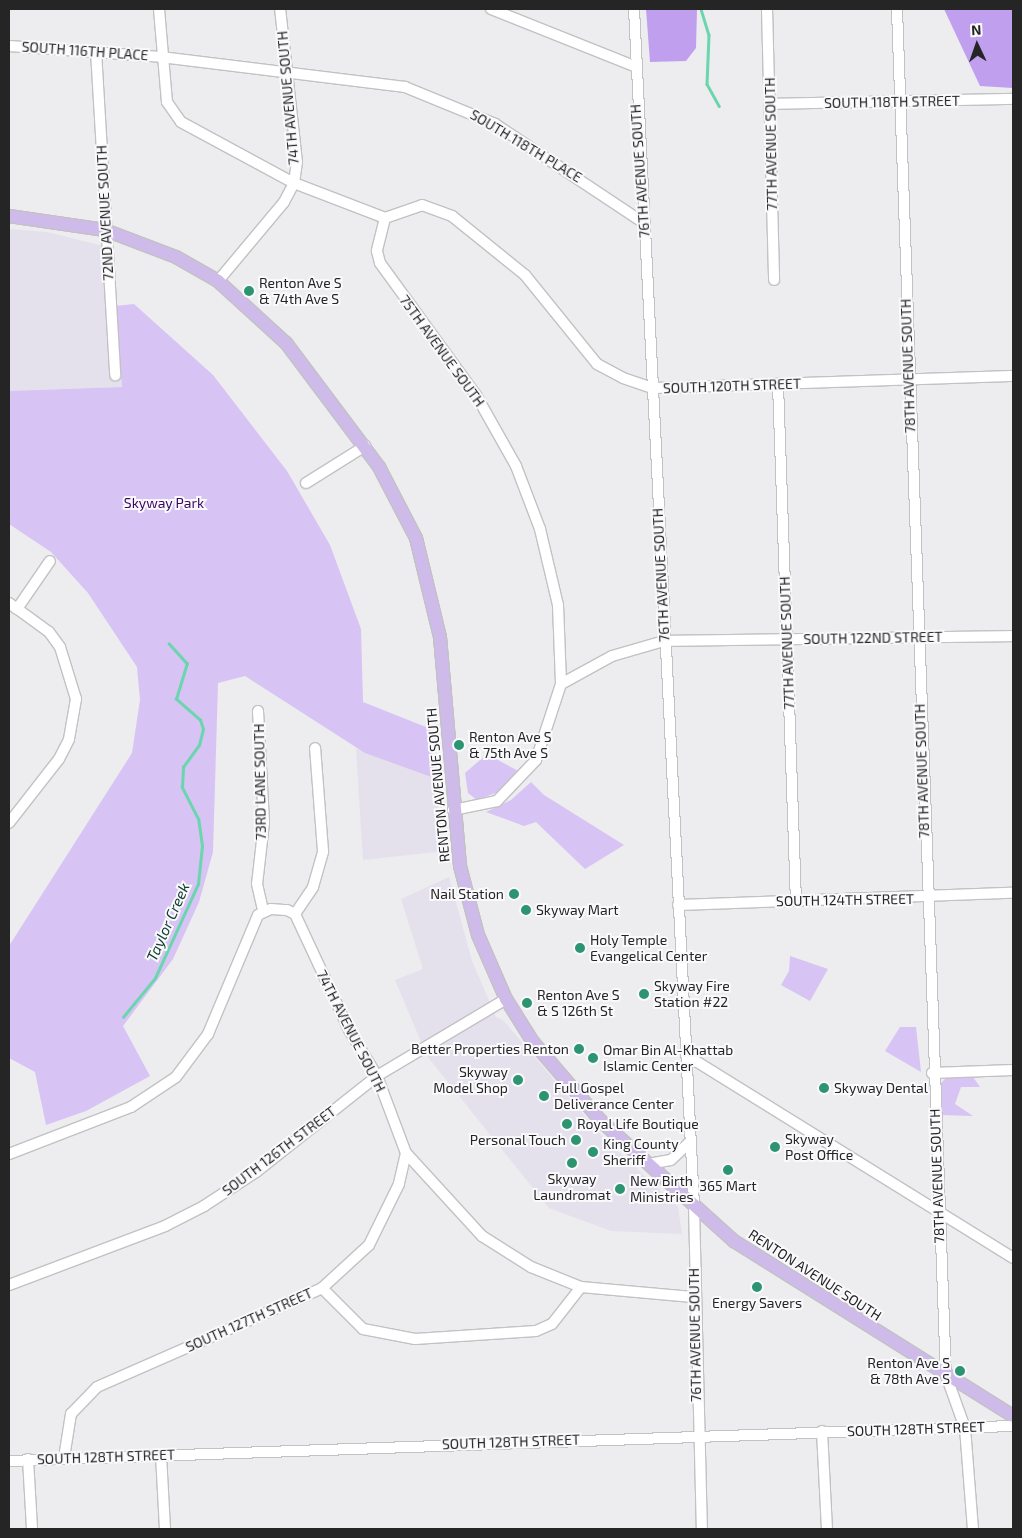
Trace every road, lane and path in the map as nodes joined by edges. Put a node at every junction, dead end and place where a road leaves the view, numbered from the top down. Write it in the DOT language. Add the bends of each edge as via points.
graph roads {
  1 [pos="159,9"];
  2 [pos="280,9"];
  3 [pos="491,9"];
  4 [pos="634,9"];
  5 [pos="767,9"];
  6 [pos="897,9"];
  7 [pos="9,46"];
  8 [pos="96,50"];
  9 [pos="161,57"];
  10 [pos="634,66"];
  11 [pos="286,72"];
  12 [pos="1013,99"];
  13 [pos="900,102"];
  14 [pos="770,104"];
  15 [pos="294,183"];
  16 [pos="9,216"];
  17 [pos="385,218"];
  18 [pos="644,223"];
  19 [pos="105,230"];
  20 [pos="774,280"];
  21 [pos="218,281"];
  22 [pos="115,375"];
  23 [pos="1013,376"];
  24 [pos="908,381"];
  25 [pos="778,384"];
  26 [pos="652,388"];
  27 [pos="365,446"];
  28 [pos="306,483"];
  29 [pos="50,561"];
  30 [pos="13,606"];
  31 [pos="1013,636"];
  32 [pos="917,638"];
  33 [pos="787,640"];
  34 [pos="664,641"];
  35 [pos="562,684"];
  36 [pos="258,712"];
  37 [pos="315,748"];
  38 [pos="453,810"];
  39 [pos="9,823"];
  40 [pos="1013,893"];
  41 [pos="926,898"];
  42 [pos="796,901"];
  43 [pos="678,905"];
  44 [pos="263,911"];
  45 [pos="295,914"];
  46 [pos="506,1000"];
  47 [pos="686,1055"];
  48 [pos="1013,1070"];
  49 [pos="932,1073"];
  50 [pos="377,1076"];
  51 [pos="691,1142"];
  52 [pos="406,1153"];
  53 [pos="9,1154"];
  54 [pos="648,1164"];
  55 [pos="694,1207"];
  56 [pos="938,1209"];
  57 [pos="1013,1258"];
  58 [pos="9,1285"];
  59 [pos="581,1286"];
  60 [pos="322,1288"];
  61 [pos="693,1297"];
  62 [pos="946,1375"];
  63 [pos="1013,1416"];
  64 [pos="1013,1426"];
  65 [pos="965,1428"];
  66 [pos="822,1431"];
  67 [pos="698,1435"];
  68 [pos="161,1455"];
  69 [pos="64,1458"];
  70 [pos="28,1459"];
  71 [pos="9,1461"];
  72 [pos="32,1529"];
  73 [pos="165,1529"];
  74 [pos="702,1529"];
  75 [pos="827,1529"];
  76 [pos="973,1529"];
  1 -- 9 [label="street"];
  2 -- 11 [label="street, 74TH AVENUE SOUTH"];
  3 -- 10 [label="street"];
  4 -- 10 [label="street, 76TH AVENUE SOUTH"];
  5 -- 14 [label="street, 77TH AVENUE SOUTH"];
  6 -- 13 [label="street, 78TH AVENUE SOUTH"];
  7 -- 8 [label="street, SOUTH 116TH PLACE"];
  8 -- 9 [label="street, SOUTH 116TH PLACE"];
  8 -- 19 [label="street, 72ND AVENUE SOUTH"];
  9 -- 11 [label="street, SOUTH 118TH PLACE"];
  9 -- 15 [label="street" via="167,102 191,128"];
  10 -- 18 [label="street, 76TH AVENUE SOUTH"];
  11 -- 15 [label="street, 74TH AVENUE SOUTH" via="296,162"];
  11 -- 18 [label="street, SOUTH 118TH PLACE" via="405,87 459,106 552,159"];
  12 -- 13 [label="street, SOUTH 118TH STREET"];
  13 -- 14 [label="street, SOUTH 118TH STREET"];
  13 -- 24 [label="street, 78TH AVENUE SOUTH"];
  14 -- 20 [label="street, 77TH AVENUE SOUTH"];
  15 -- 17 [label="street"];
  15 -- 21 [label="street, 74TH AVENUE SOUTH" via="284,202"];
  16 -- 19 [label="main road, RENTON AVENUE SOUTH"];
  17 -- 26 [label="street, SOUTH 120TH STREET" via="422,205 452,216 525,276 597,364"];
  17 -- 35 [label="street, 75TH AVENUE SOUTH" via="377,251 380,263 476,396 516,466 540,529 558,605"];
  18 -- 26 [label="street, 76TH AVENUE SOUTH"];
  19 -- 21 [label="main road, RENTON AVENUE SOUTH" via="158,249"];
  19 -- 22 [label="street, 72ND AVENUE SOUTH"];
  21 -- 27 [label="main road, RENTON AVENUE SOUTH" via="286,343"];
  23 -- 24 [label="street, SOUTH 120TH STREET"];
  24 -- 25 [label="street, SOUTH 120TH STREET"];
  24 -- 32 [label="street, 78TH AVENUE SOUTH"];
  25 -- 26 [label="street, SOUTH 120TH STREET"];
  25 -- 33 [label="street, 77TH AVENUE SOUTH"];
  26 -- 34 [label="street, 76TH AVENUE SOUTH"];
  27 -- 28 [label="street"];
  27 -- 38 [label="main road, RENTON AVENUE SOUTH" via="407,517 431,585 440,637"];
  29 -- 30 [label="street"];
  30 -- 39 [label="street" via="49,632 60,648 76,699 69,739 59,759"];
  31 -- 32 [label="street, SOUTH 122ND STREET"];
  32 -- 33 [label="street, SOUTH 122ND STREET"];
  32 -- 41 [label="street, 78TH AVENUE SOUTH"];
  33 -- 34 [label="street, SOUTH 122ND STREET"];
  33 -- 42 [label="street, 77TH AVENUE SOUTH"];
  34 -- 35 [label="street, SOUTH 122ND STREET" via="612,656"];
  34 -- 43 [label="street, 76TH AVENUE SOUTH"];
  35 -- 38 [label="street, 75TH AVENUE SOUTH" via="545,742 527,774 497,801"];
  36 -- 44 [label="street, 73RD LANE SOUTH" via="264,823 257,884"];
  37 -- 45 [label="street" via="323,851 313,887"];
  38 -- 46 [label="main road, RENTON AVENUE SOUTH" via="460,866 478,935"];
  40 -- 41 [label="street, SOUTH 124TH STREET"];
  41 -- 42 [label="street, SOUTH 124TH STREET"];
  41 -- 49 [label="street, 78TH AVENUE SOUTH"];
  42 -- 43 [label="street, SOUTH 124TH STREET"];
  43 -- 47 [label="street, 76TH AVENUE SOUTH"];
  44 -- 45 [label="street" via="279,908"];
  44 -- 53 [label="street" via="253,923 208,1034 176,1077 131,1107"];
  45 -- 50 [label="street, 74TH AVENUE SOUTH" via="345,1022"];
  46 -- 50 [label="street, SOUTH 126TH STREET"];
  46 -- 54 [label="main road, RENTON AVENUE SOUTH" via="560,1076"];
  47 -- 51 [label="street, 76TH AVENUE SOUTH"];
  47 -- 56 [label="street"];
  48 -- 49 [label="street"];
  49 -- 56 [label="street, 78TH AVENUE SOUTH"];
  50 -- 52 [label="street, 74TH AVENUE SOUTH"];
  50 -- 58 [label="street, SOUTH 126TH STREET" via="256,1172 204,1206 165,1226"];
  51 -- 54 [label="street" via="672,1160"];
  51 -- 55 [label="street, 76TH AVENUE SOUTH"];
  52 -- 59 [label="street" via="482,1236 531,1267"];
  52 -- 60 [label="street" via="399,1184 369,1244"];
  54 -- 55 [label="main road, RENTON AVENUE SOUTH"];
  55 -- 61 [label="street, 76TH AVENUE SOUTH"];
  55 -- 62 [label="main road, RENTON AVENUE SOUTH" via="762,1261"];
  56 -- 57 [label="street"];
  56 -- 62 [label="street, 78TH AVENUE SOUTH"];
  59 -- 60 [label="street, SOUTH 127TH STREET" via="552,1324 536,1331 415,1339 363,1329"];
  59 -- 61 [label="street"];
  60 -- 69 [label="street, SOUTH 127TH STREET" via="96,1386 71,1414"];
  61 -- 67 [label="street, 76TH AVENUE SOUTH"];
  62 -- 63 [label="main road, RENTON AVENUE SOUTH"];
  62 -- 65 [label="street, 78TH AVENUE SOUTH"];
  64 -- 65 [label="street, SOUTH 128TH STREET"];
  65 -- 66 [label="street, SOUTH 128TH STREET"];
  65 -- 76 [label="street, 78TH AVENUE SOUTH"];
  66 -- 67 [label="street, SOUTH 128TH STREET"];
  66 -- 75 [label="street"];
  67 -- 68 [label="street, SOUTH 128TH STREET"];
  67 -- 74 [label="street, 76TH AVENUE SOUTH"];
  68 -- 69 [label="street, SOUTH 128TH STREET"];
  68 -- 73 [label="street"];
  69 -- 70 [label="street, SOUTH 128TH STREET"];
  70 -- 71 [label="street, SOUTH 128TH STREET"];
  70 -- 72 [label="street"];
}
